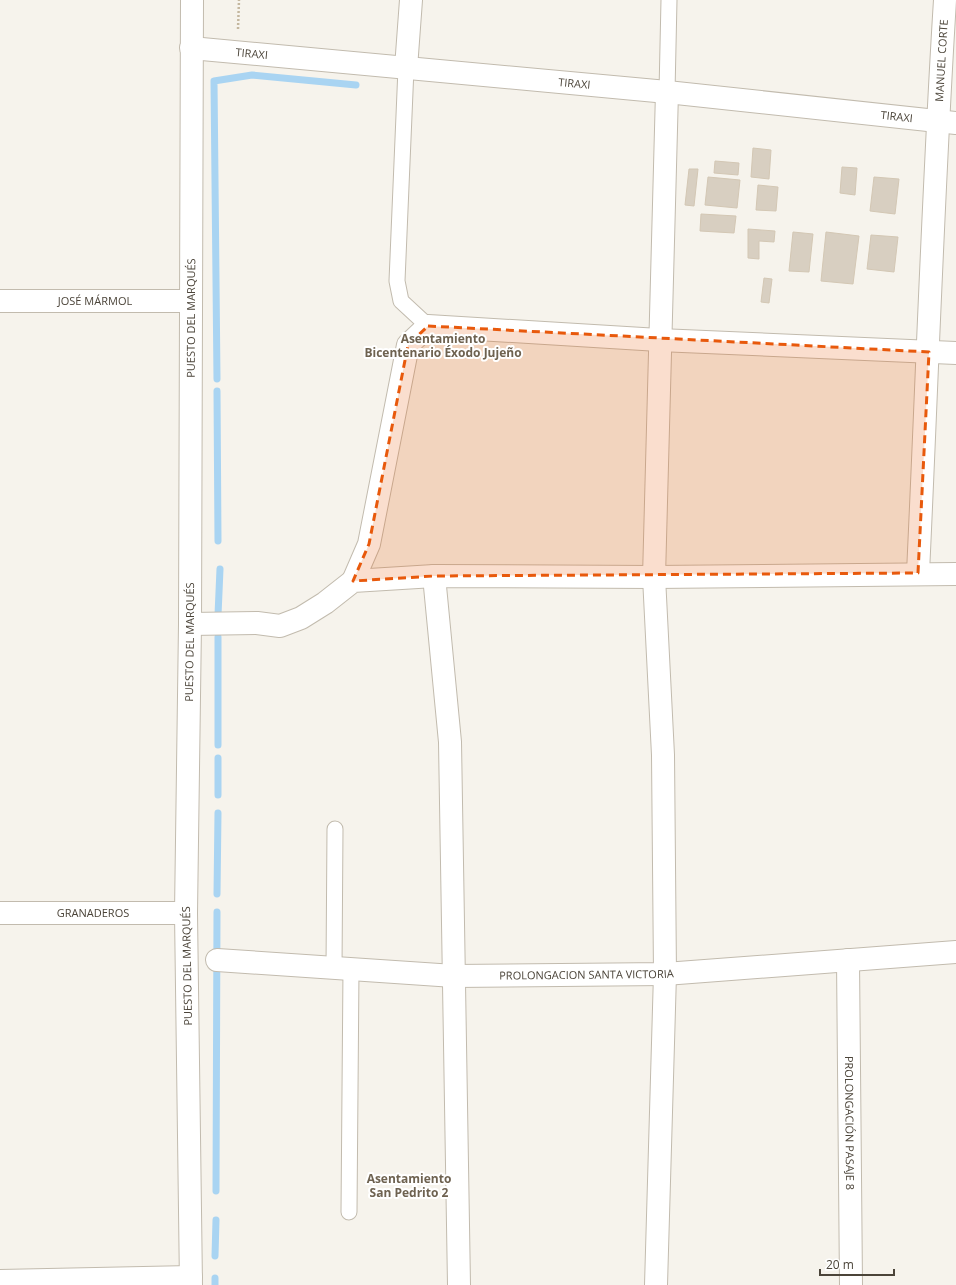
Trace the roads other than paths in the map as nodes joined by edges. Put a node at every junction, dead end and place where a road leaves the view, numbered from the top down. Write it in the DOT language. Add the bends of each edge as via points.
graph roads {
  1 [pos="192,0"];
  2 [pos="411,0"];
  3 [pos="669,0"];
  4 [pos="945,0"];
  5 [pos="191,48"];
  6 [pos="406,68"];
  7 [pos="666,92"];
  8 [pos="947,123"];
  9 [pos="0,300"];
  10 [pos="190,301"];
  11 [pos="428,326"];
  12 [pos="659,340"];
  13 [pos="929,352"];
  14 [pos="956,353"];
  15 [pos="918,573"];
  16 [pos="956,574"];
  17 [pos="434,576"];
  18 [pos="654,577"];
  19 [pos="353,581"];
  20 [pos="190,624"];
  21 [pos="335,829"];
  22 [pos="0,913"];
  23 [pos="186,913"];
  24 [pos="956,952"];
  25 [pos="217,960"];
  26 [pos="848,960"];
  27 [pos="342,969"];
  28 [pos="665,974"];
  29 [pos="454,976"];
  30 [pos="349,1212"];
  31 [pos="0,1280"];
  32 [pos="191,1281"];
  33 [pos="459,1285"];
  34 [pos="656,1285"];
  35 [pos="851,1285"];
  1 -- 5 [label="street, PUESTO DEL MARQUÉS"];
  2 -- 6 [label="street"];
  3 -- 7 [label="lane"];
  4 -- 8 [label="street, MANUEL CORTE"];
  5 -- 6 [label="street, TIRAXI"];
  5 -- 10 [label="street, PUESTO DEL MARQUÉS"];
  6 -- 7 [label="street, TIRAXI"];
  6 -- 11 [label="lane" via="397,281 401,301"];
  7 -- 8 [label="street, TIRAXI"];
  7 -- 12 [label="street"];
  8 -- 13 [label="street, MANUEL CORTE"];
  9 -- 10 [label="street, JOSÉ MÁRMOL"];
  10 -- 20 [label="street, PUESTO DEL MARQUÉS"];
  11 -- 12 [label="street"];
  11 -- 19 [label="street" via="408,345 369,544"];
  12 -- 13 [label="street"];
  12 -- 18 [label="street"];
  13 -- 14 [label="street"];
  13 -- 15 [label="street, MANUEL CORTE"];
  15 -- 16 [label="street"];
  15 -- 18 [label="street"];
  17 -- 18 [label="street"];
  17 -- 19 [label="street"];
  17 -- 29 [label="street" via="450,742"];
  18 -- 28 [label="street" via="663,754"];
  19 -- 20 [label="street" via="313,611 280,626"];
  20 -- 23 [label="street, PUESTO DEL MARQUÉS"];
  21 -- 27 [label="lane"];
  22 -- 23 [label="street, GRANADEROS"];
  23 -- 32 [label="street, PUESTO DEL MARQUÉS"];
  24 -- 26 [label="street, PROLONGACION SANTA VICTORIA"];
  25 -- 27 [label="street, PROLONGACION SANTA VICTORIA"];
  26 -- 28 [label="street, PROLONGACION SANTA VICTORIA"];
  26 -- 35 [label="street, PROLONGACIÓN PASAJE 8"];
  27 -- 29 [label="street, PROLONGACION SANTA VICTORIA"];
  27 -- 30 [label="lane"];
  28 -- 29 [label="street, PROLONGACION SANTA VICTORIA"];
  28 -- 34 [label="street"];
  29 -- 33 [label="street"];
  31 -- 32 [label="street"];
}
